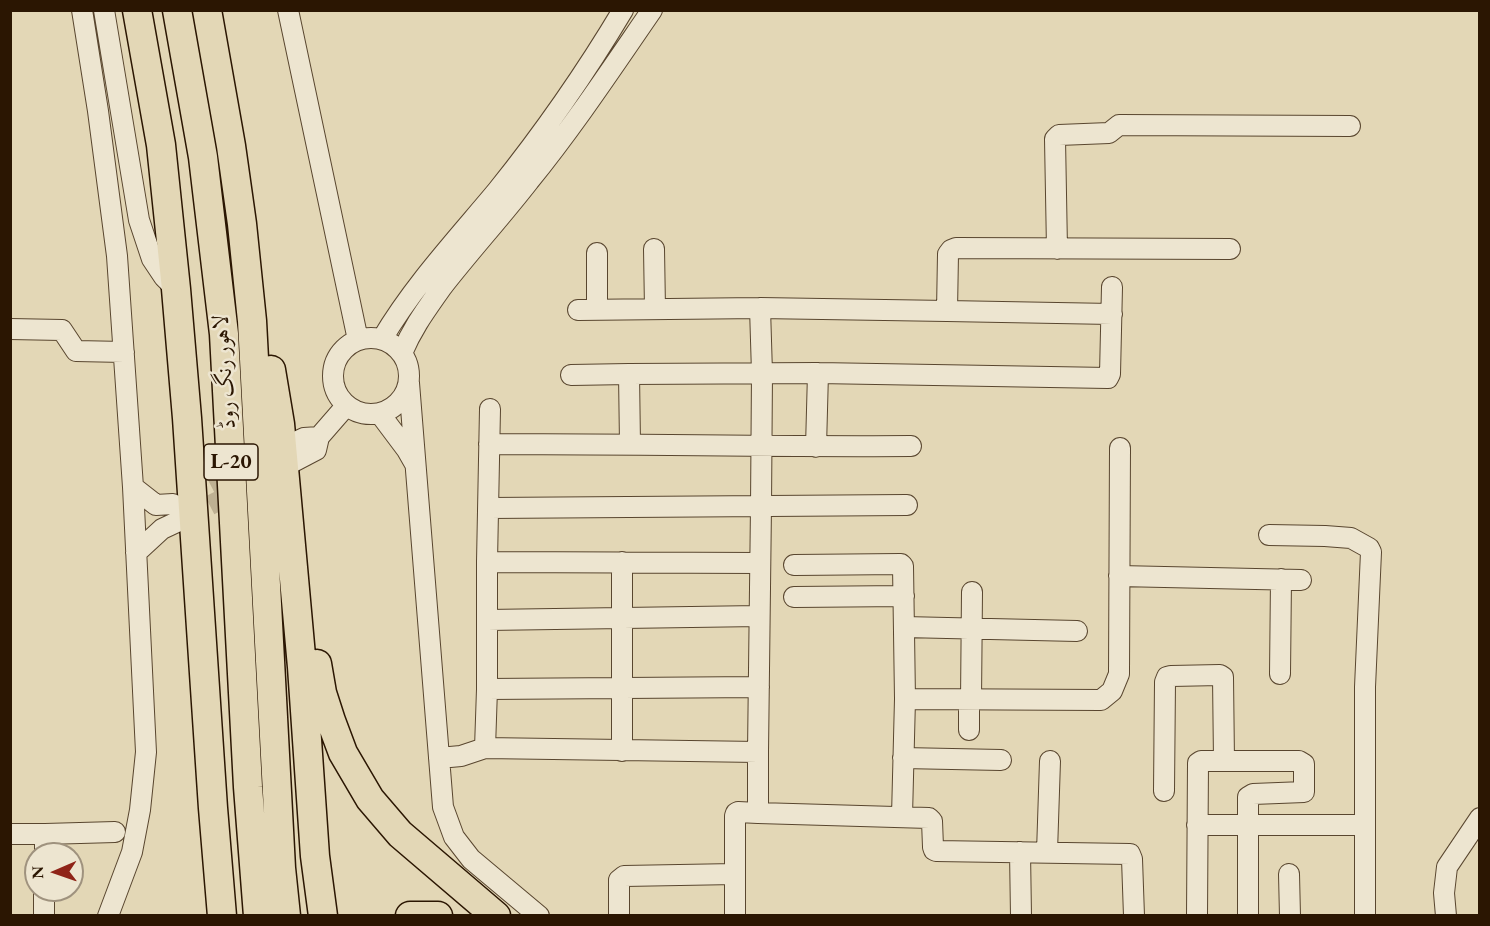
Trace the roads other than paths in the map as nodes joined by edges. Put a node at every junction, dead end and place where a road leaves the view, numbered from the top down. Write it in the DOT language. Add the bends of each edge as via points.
graph roads {
  1 [pos="82,10"];
  2 [pos="104,10"];
  3 [pos="137,10"];
  4 [pos="177,10"];
  5 [pos="207,10"];
  6 [pos="288,10"];
  7 [pos="623,10"];
  8 [pos="652,10"];
  9 [pos="1350,126"];
  10 [pos="242,224"];
  11 [pos="654,249"];
  12 [pos="1056,249"];
  13 [pos="1230,249"];
  14 [pos="597,253"];
  15 [pos="1112,287"];
  16 [pos="176,289"];
  17 [pos="760,308"];
  18 [pos="655,309"];
  19 [pos="947,311"];
  20 [pos="1112,314"];
  21 [pos="10,329"];
  22 [pos="382,339"];
  23 [pos="358,340"];
  24 [pos="124,352"];
  25 [pos="402,353"];
  26 [pos="762,373"];
  27 [pos="818,373"];
  28 [pos="629,374"];
  29 [pos="571,375"];
  30 [pos="409,383"];
  31 [pos="346,406"];
  32 [pos="490,409"];
  33 [pos="380,414"];
  34 [pos="489,444"];
  35 [pos="630,444"];
  36 [pos="911,446"];
  37 [pos="761,447"];
  38 [pos="816,447"];
  39 [pos="1120,448"];
  40 [pos="293,453"];
  41 [pos="417,466"];
  42 [pos="133,487"];
  43 [pos="907,505"];
  44 [pos="761,506"];
  45 [pos="489,508"];
  46 [pos="289,533"];
  47 [pos="1269,535"];
  48 [pos="136,553"];
  49 [pos="487,562"];
  50 [pos="622,562"];
  51 [pos="760,562"];
  52 [pos="794,565"];
  53 [pos="1119,576"];
  54 [pos="1281,579"];
  55 [pos="1301,580"];
  56 [pos="972,592"];
  57 [pos="904,596"];
  58 [pos="794,597"];
  59 [pos="759,616"];
  60 [pos="622,618"];
  61 [pos="487,620"];
  62 [pos="904,627"];
  63 [pos="973,629"];
  64 [pos="1077,631"];
  65 [pos="1280,674"];
  66 [pos="759,687"];
  67 [pos="622,688"];
  68 [pos="488,689"];
  69 [pos="904,699"];
  70 [pos="970,700"];
  71 [pos="969,730"];
  72 [pos="485,748"];
  73 [pos="622,751"];
  74 [pos="758,752"];
  75 [pos="439,758"];
  76 [pos="903,758"];
  77 [pos="1000,760"];
  78 [pos="1050,761"];
  79 [pos="1224,761"];
  80 [pos="1164,791"];
  81 [pos="758,813"];
  82 [pos="902,816"];
  83 [pos="1479,818"];
  84 [pos="1248,824"];
  85 [pos="1197,825"];
  86 [pos="1365,825"];
  87 [pos="115,832"];
  88 [pos="10,834"];
  89 [pos="45,834"];
  90 [pos="45,842"];
  91 [pos="1020,852"];
  92 [pos="1047,852"];
  93 [pos="735,874"];
  94 [pos="1289,874"];
  95 [pos="218,908"];
  96 [pos="108,915"];
  97 [pos="258,915"];
  98 [pos="286,915"];
  99 [pos="323,915"];
  100 [pos="410,915"];
  101 [pos="438,915"];
  102 [pos="496,915"];
  103 [pos="539,915"];
  104 [pos="619,915"];
  105 [pos="735,915"];
  106 [pos="1021,915"];
  107 [pos="1134,915"];
  108 [pos="1197,915"];
  109 [pos="1248,915"];
  110 [pos="1290,915"];
  111 [pos="1365,915"];
  112 [pos="1446,915"];
  1 -- 24 [label="street" via="116,245"];
  2 -- 16 [label="street" via="139,220 152,259"];
  3 -- 16 [label="highway" via="161,145"];
  4 -- 97 [label="highway, لاہور رنگ روڈ / L-20" via="203,157 224,334"];
  5 -- 10 [label="highway, لاہور رنگ روڈ / L-20"];
  6 -- 23 [label="street"];
  7 -- 22 [label="street" via="547,125 407,300"];
  8 -- 25 [label="street" via="530,181 420,318"];
  9 -- 12 [label="street" via="1119,125 1109,133 1059,135 1055,139"];
  10 -- 46 [label="highway" via="260,294 280,424"];
  10 -- 98 [label="highway, لاہور رنگ روڈ / L-20" via="252,321"];
  11 -- 18 [label="street"];
  12 -- 13 [label="street"];
  12 -- 19 [label="street" via="951,250"];
  14 -- 18 [label="street" via="588,309"];
  15 -- 20 [label="street"];
  16 -- 95 [label="highway"];
  17 -- 18 [label="street"];
  17 -- 19 [label="street"];
  17 -- 26 [label="street"];
  19 -- 20 [label="street"];
  20 -- 27 [label="street" via="1108,378"];
  21 -- 24 [label="street" via="62,330 76,351"];
  22 -- 23 [label="street"];
  22 -- 25 [label="street"];
  23 -- 31 [label="street" via="339,354 334,365 335,389"];
  24 -- 42 [label="street"];
  25 -- 30 [label="street"];
  26 -- 27 [label="street"];
  26 -- 28 [label="street"];
  26 -- 37 [label="street"];
  27 -- 38 [label="street"];
  28 -- 29 [label="street"];
  28 -- 35 [label="street"];
  30 -- 33 [label="street" via="399,403"];
  30 -- 41 [label="street"];
  31 -- 33 [label="street" via="362,414"];
  31 -- 40 [label="street" via="319,437 304,438"];
  32 -- 34 [label="street"];
  33 -- 41 [label="street"];
  34 -- 35 [label="street"];
  34 -- 45 [label="street"];
  35 -- 37 [label="street"];
  36 -- 38 [label="street"];
  37 -- 38 [label="street"];
  37 -- 44 [label="street"];
  39 -- 53 [label="street"];
  41 -- 75 [label="street"];
  42 -- 48 [label="street"];
  42 -- 48 [label="street" via="167,515"];
  43 -- 44 [label="street"];
  44 -- 45 [label="street"];
  44 -- 51 [label="street"];
  45 -- 49 [label="street"];
  46 -- 99 [label="highway"];
  46 -- 102 [label="highway" via="322,693 343,753 370,799 400,834"];
  47 -- 86 [label="street" via="1351,538 1371,552 1365,687"];
  48 -- 96 [label="street" via="146,752 132,852"];
  49 -- 50 [label="street"];
  49 -- 61 [label="street"];
  50 -- 51 [label="street"];
  50 -- 60 [label="street"];
  51 -- 59 [label="street"];
  52 -- 57 [label="street" via="901,564"];
  53 -- 54 [label="street"];
  53 -- 70 [label="street" via="1119,674 1112,691 1101,700"];
  54 -- 55 [label="street"];
  54 -- 65 [label="street"];
  56 -- 63 [label="street"];
  57 -- 58 [label="street"];
  57 -- 62 [label="street"];
  59 -- 60 [label="street"];
  59 -- 66 [label="street"];
  60 -- 61 [label="street"];
  60 -- 67 [label="street"];
  61 -- 68 [label="street"];
  62 -- 63 [label="street"];
  62 -- 69 [label="street"];
  63 -- 64 [label="street"];
  63 -- 70 [label="street"];
  66 -- 67 [label="street"];
  66 -- 74 [label="street"];
  67 -- 68 [label="street"];
  67 -- 73 [label="street"];
  68 -- 72 [label="street"];
  69 -- 70 [label="street"];
  69 -- 76 [label="street"];
  70 -- 71 [label="street"];
  72 -- 73 [label="street"];
  72 -- 75 [label="street"];
  73 -- 74 [label="street"];
  74 -- 81 [label="street"];
  75 -- 103 [label="street" via="443,807 454,837 471,860"];
  76 -- 77 [label="street"];
  76 -- 82 [label="street"];
  78 -- 92 [label="street"];
  79 -- 80 [label="street" via="1222,675 1171,676 1165,682"];
  79 -- 84 [label="street" via="1304,764 1304,792 1250,795"];
  79 -- 85 [label="street" via="1198,763"];
  81 -- 82 [label="street"];
  81 -- 93 [label="street" via="736,813"];
  82 -- 91 [label="street" via="931,819 934,850"];
  83 -- 112 [label="street" via="1447,867"];
  84 -- 85 [label="street"];
  84 -- 86 [label="street"];
  84 -- 109 [label="street"];
  85 -- 108 [label="street"];
  86 -- 111 [label="street"];
  87 -- 89 [label="street"];
  88 -- 89 [label="street"];
  89 -- 90 [label="street"];
  91 -- 92 [label="street"];
  91 -- 106 [label="street"];
  92 -- 107 [label="street" via="1130,854"];
  93 -- 104 [label="street" via="624,876 619,880"];
  93 -- 105 [label="street"];
  94 -- 110 [label="street"];
  100 -- 101 [label="highway"];
}
